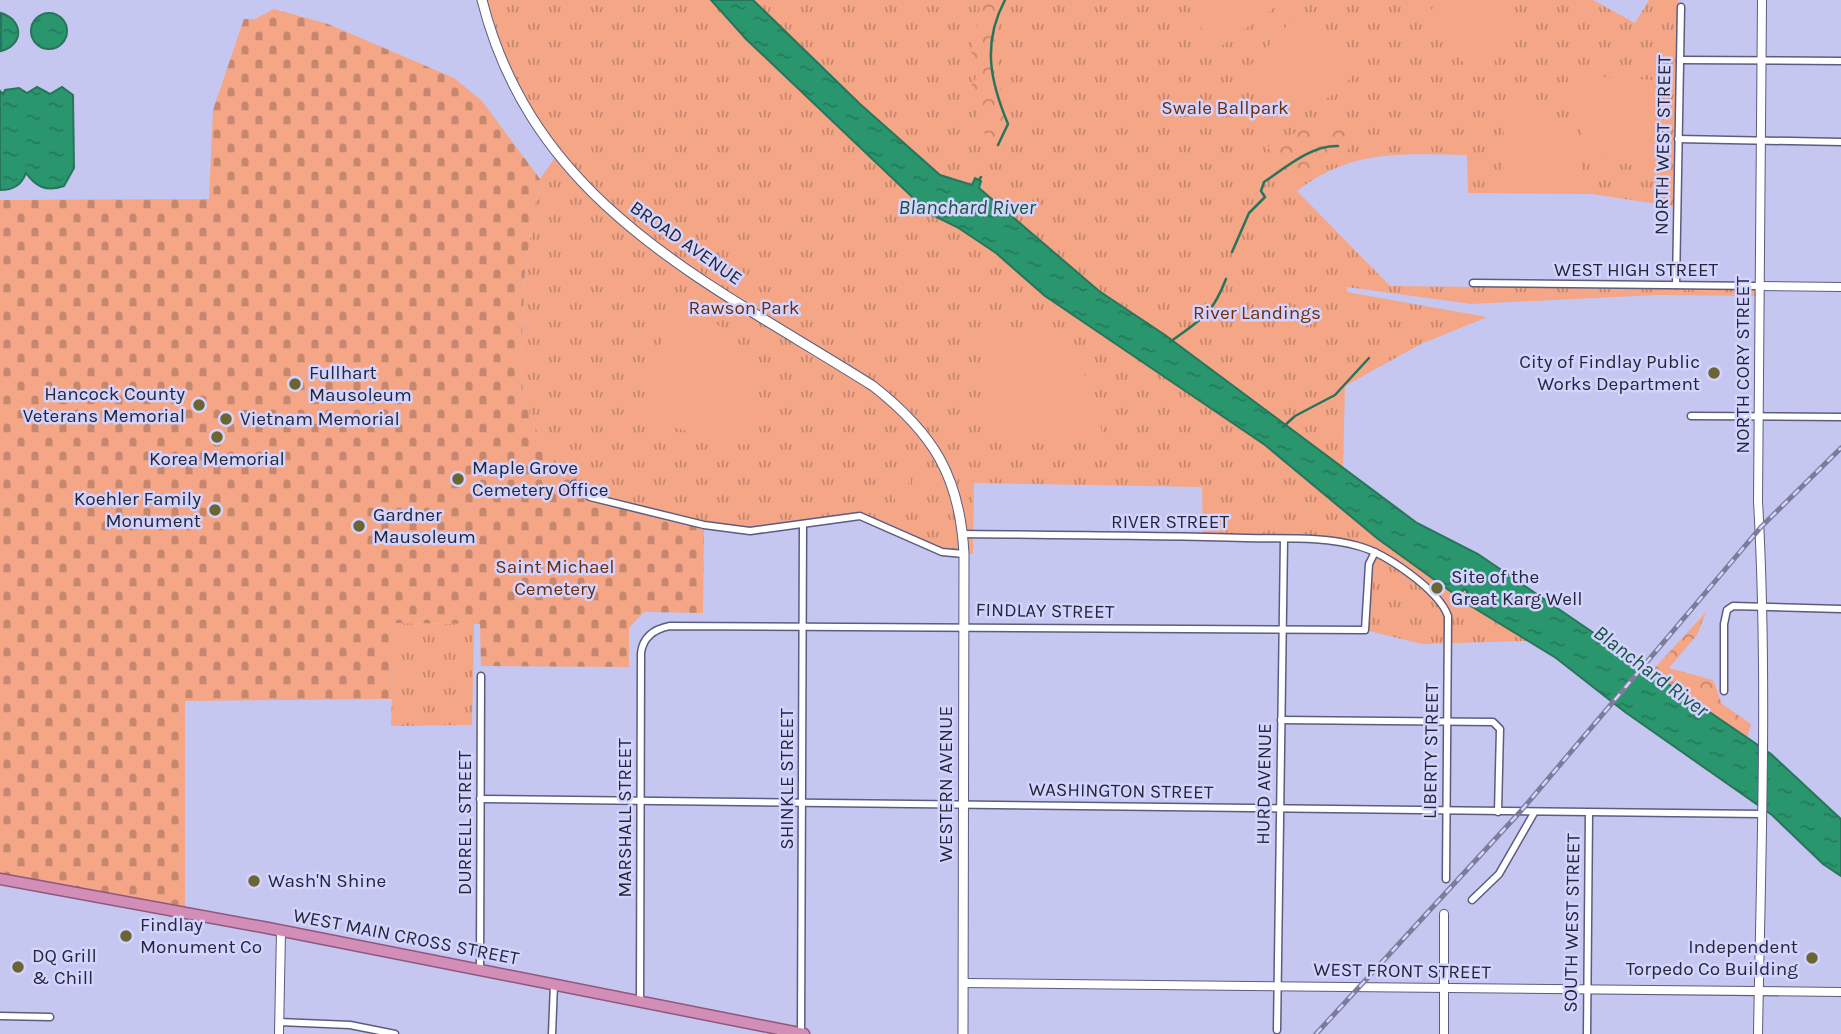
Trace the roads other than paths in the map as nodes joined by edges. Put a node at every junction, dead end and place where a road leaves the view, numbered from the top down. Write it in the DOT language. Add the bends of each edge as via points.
graph roads {
  1 [pos="482,0"];
  2 [pos="1762,0"];
  3 [pos="1681,7"];
  4 [pos="1680,60"];
  5 [pos="1761,60"];
  6 [pos="1841,61"];
  7 [pos="1678,139"];
  8 [pos="1761,141"];
  9 [pos="1841,142"];
  10 [pos="1473,283"];
  11 [pos="1676,285"];
  12 [pos="1759,286"];
  13 [pos="1841,287"];
  14 [pos="1691,416"];
  15 [pos="1758,417"];
  16 [pos="1841,417"];
  17 [pos="574,484"];
  18 [pos="803,524"];
  19 [pos="963,534"];
  20 [pos="1284,539"];
  21 [pos="1375,552"];
  22 [pos="964,554"];
  23 [pos="1763,607"];
  24 [pos="1841,610"];
  25 [pos="803,625"];
  26 [pos="964,626"];
  27 [pos="1283,629"];
  28 [pos="647,637"];
  29 [pos="481,676"];
  30 [pos="1724,691"];
  31 [pos="1281,720"];
  32 [pos="1447,722"];
  33 [pos="480,799"];
  34 [pos="640,799"];
  35 [pos="802,803"];
  36 [pos="964,804"];
  37 [pos="1278,809"];
  38 [pos="1447,811"];
  39 [pos="1498,812"];
  40 [pos="1534,813"];
  41 [pos="1588,813"];
  42 [pos="1761,814"];
  43 [pos="0,879"];
  44 [pos="1446,879"];
  45 [pos="1472,900"];
  46 [pos="1444,914"];
  47 [pos="281,931"];
  48 [pos="480,970"];
  49 [pos="963,983"];
  50 [pos="554,984"];
  51 [pos="1276,985"];
  52 [pos="1444,988"];
  53 [pos="1587,989"];
  54 [pos="1759,991"];
  55 [pos="1841,992"];
  56 [pos="640,1001"];
  57 [pos="0,1016"];
  58 [pos="50,1017"];
  59 [pos="279,1022"];
  60 [pos="1277,1030"];
  61 [pos="279,1034"];
  62 [pos="395,1034"];
  63 [pos="552,1034"];
  64 [pos="802,1034"];
  65 [pos="963,1034"];
  66 [pos="1444,1034"];
  67 [pos="1587,1034"];
  68 [pos="1758,1034"];
  1 -- 19 [label="main road, BROAD AVENUE" via="500,57 557,156 641,239 873,386 906,412 926,434 947,472"];
  2 -- 5 [label="street, NORTH CORY STREET"];
  3 -- 4 [label="street, NORTH WEST STREET"];
  4 -- 5 [label="street"];
  4 -- 7 [label="street, NORTH WEST STREET"];
  5 -- 6 [label="street"];
  5 -- 8 [label="street, NORTH CORY STREET"];
  7 -- 8 [label="street"];
  7 -- 11 [label="street, NORTH WEST STREET"];
  8 -- 9 [label="street"];
  8 -- 12 [label="street, NORTH CORY STREET"];
  10 -- 11 [label="street, WEST HIGH STREET"];
  11 -- 12 [label="street, WEST HIGH STREET"];
  12 -- 13 [label="street, WEST HIGH STREET"];
  12 -- 15 [label="street, NORTH CORY STREET"];
  14 -- 15 [label="street"];
  15 -- 16 [label="street"];
  15 -- 23 [label="street, NORTH CORY STREET"];
  17 -- 18 [label="street" via="590,497 704,525 762,531"];
  18 -- 22 [label="street" via="860,516 942,552"];
  18 -- 25 [label="street, SHINKLE STREET"];
  19 -- 20 [label="street, RIVER STREET"];
  19 -- 22 [label="main road, WESTERN AVENUE"];
  20 -- 21 [label="street, RIVER STREET" via="1350,544"];
  20 -- 27 [label="street, HURD AVENUE"];
  21 -- 27 [label="street, FINDLAY STREET" via="1369,564 1365,630"];
  21 -- 32 [label="street, LIBERTY STREET" via="1439,600 1448,624"];
  22 -- 26 [label="main road, WESTERN AVENUE"];
  23 -- 24 [label="street"];
  23 -- 30 [label="street" via="1729,608 1724,617"];
  23 -- 42 [label="street, NORTH CORY STREET"];
  25 -- 26 [label="street, FINDLAY STREET"];
  25 -- 28 [label="street, FINDLAY STREET" via="670,626"];
  25 -- 35 [label="street, SHINKLE STREET"];
  26 -- 27 [label="street, FINDLAY STREET"];
  26 -- 36 [label="main road, WESTERN AVENUE"];
  27 -- 31 [label="street, HURD AVENUE"];
  28 -- 34 [label="street, MARSHALL STREET" via="641,653"];
  29 -- 33 [label="street, DURRELL STREET"];
  31 -- 32 [label="street"];
  31 -- 37 [label="street, HURD AVENUE"];
  32 -- 38 [label="street, LIBERTY STREET"];
  32 -- 39 [label="street" via="1493,722 1500,729"];
  33 -- 34 [label="street, WASHINGTON STREET"];
  33 -- 48 [label="street, DURRELL STREET"];
  34 -- 35 [label="street, WASHINGTON STREET"];
  34 -- 56 [label="street, MARSHALL STREET"];
  35 -- 36 [label="street, WASHINGTON STREET"];
  35 -- 64 [label="street, SHINKLE STREET"];
  36 -- 37 [label="street, WASHINGTON STREET"];
  36 -- 49 [label="main road, WESTERN AVENUE"];
  37 -- 38 [label="street, WASHINGTON STREET"];
  37 -- 51 [label="street, HURD AVENUE"];
  38 -- 39 [label="street, WASHINGTON STREET"];
  38 -- 44 [label="street, LIBERTY STREET"];
  39 -- 40 [label="street, WASHINGTON STREET"];
  40 -- 41 [label="street, WASHINGTON STREET"];
  40 -- 45 [label="street" via="1499,874"];
  41 -- 42 [label="street, WASHINGTON STREET"];
  41 -- 53 [label="street, SOUTH WEST STREET"];
  42 -- 54 [label="street, NORTH CORY STREET"];
  43 -- 47 [label="highway, WEST MAIN CROSS STREET"];
  46 -- 52 [label="street"];
  47 -- 48 [label="highway, WEST MAIN CROSS STREET"];
  47 -- 59 [label="street"];
  48 -- 50 [label="highway, WEST MAIN CROSS STREET"];
  49 -- 51 [label="street, WEST FRONT STREET"];
  49 -- 65 [label="main road, WESTERN AVENUE"];
  50 -- 56 [label="highway, WEST MAIN CROSS STREET"];
  50 -- 63 [label="street"];
  51 -- 52 [label="street, WEST FRONT STREET"];
  51 -- 60 [label="street, HURD AVENUE"];
  52 -- 53 [label="street, WEST FRONT STREET"];
  52 -- 66 [label="street"];
  53 -- 54 [label="street, WEST FRONT STREET"];
  53 -- 67 [label="street, SOUTH WEST STREET"];
  54 -- 55 [label="street, WEST FRONT STREET"];
  54 -- 68 [label="street, NORTH CORY STREET"];
  56 -- 64 [label="highway, WEST MAIN CROSS STREET"];
  57 -- 58 [label="street"];
  59 -- 61 [label="street"];
  59 -- 62 [label="street" via="350,1025"];
}
